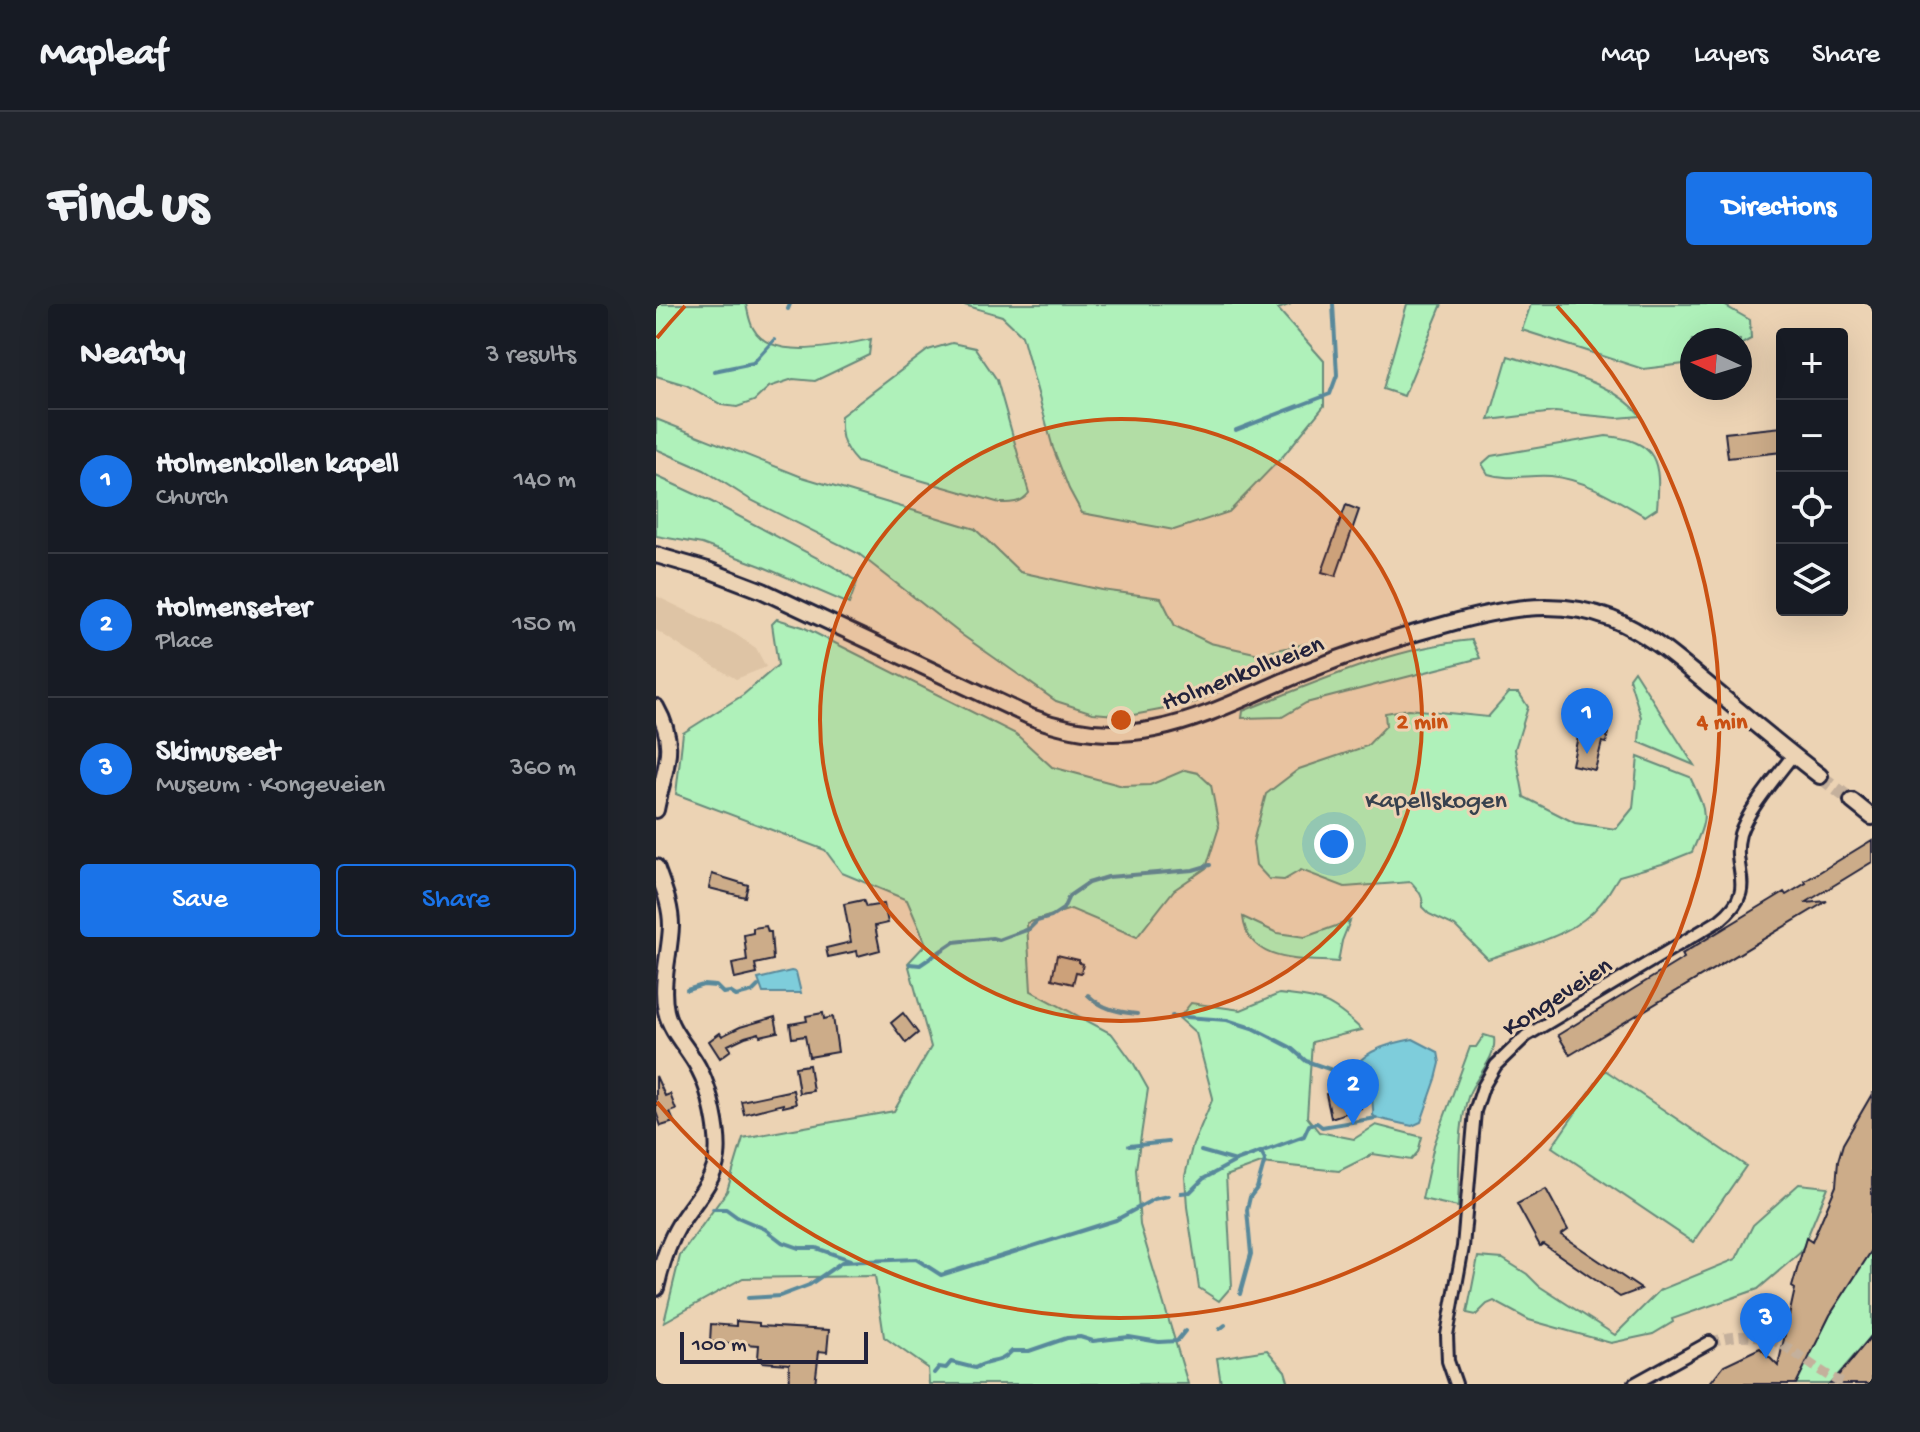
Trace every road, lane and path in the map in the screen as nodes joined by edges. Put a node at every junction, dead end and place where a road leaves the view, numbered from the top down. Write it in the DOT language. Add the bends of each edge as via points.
graph roads {
  1 [pos="656,555"];
  2 [pos="656,707"];
  3 [pos="1793,755"];
  4 [pos="1820,776"];
  5 [pos="1852,801"];
  6 [pos="656,810"];
  7 [pos="1872,817"];
  8 [pos="656,867"];
  9 [pos="661,972"];
  10 [pos="656,1288"];
  11 [pos="1710,1342"];
  12 [pos="1456,1384"];
  13 [pos="1634,1384"];
  1 -- 3 [label="main road, Holmenkollveien" via="763,591 1031,717 1098,733 1154,731 1193,721 1360,651 1475,616 1535,606 1574,608 1617,621 1649,639"];
  2 -- 6 [label="main road" via="670,754"];
  3 -- 4 [label="main road, Holmenkollveien"];
  3 -- 12 [label="street, Kongeveien" via="1742,829 1742,887 1733,910 1526,1036 1489,1076 1472,1125 1463,1247 1447,1335"];
  5 -- 7 [label="main road"];
  8 -- 9 [label="main road" via="671,923"];
  9 -- 10 [label="main road" via="672,1026 704,1080 718,1150 711,1177 668,1246"];
  11 -- 13 [label="street"];
}
